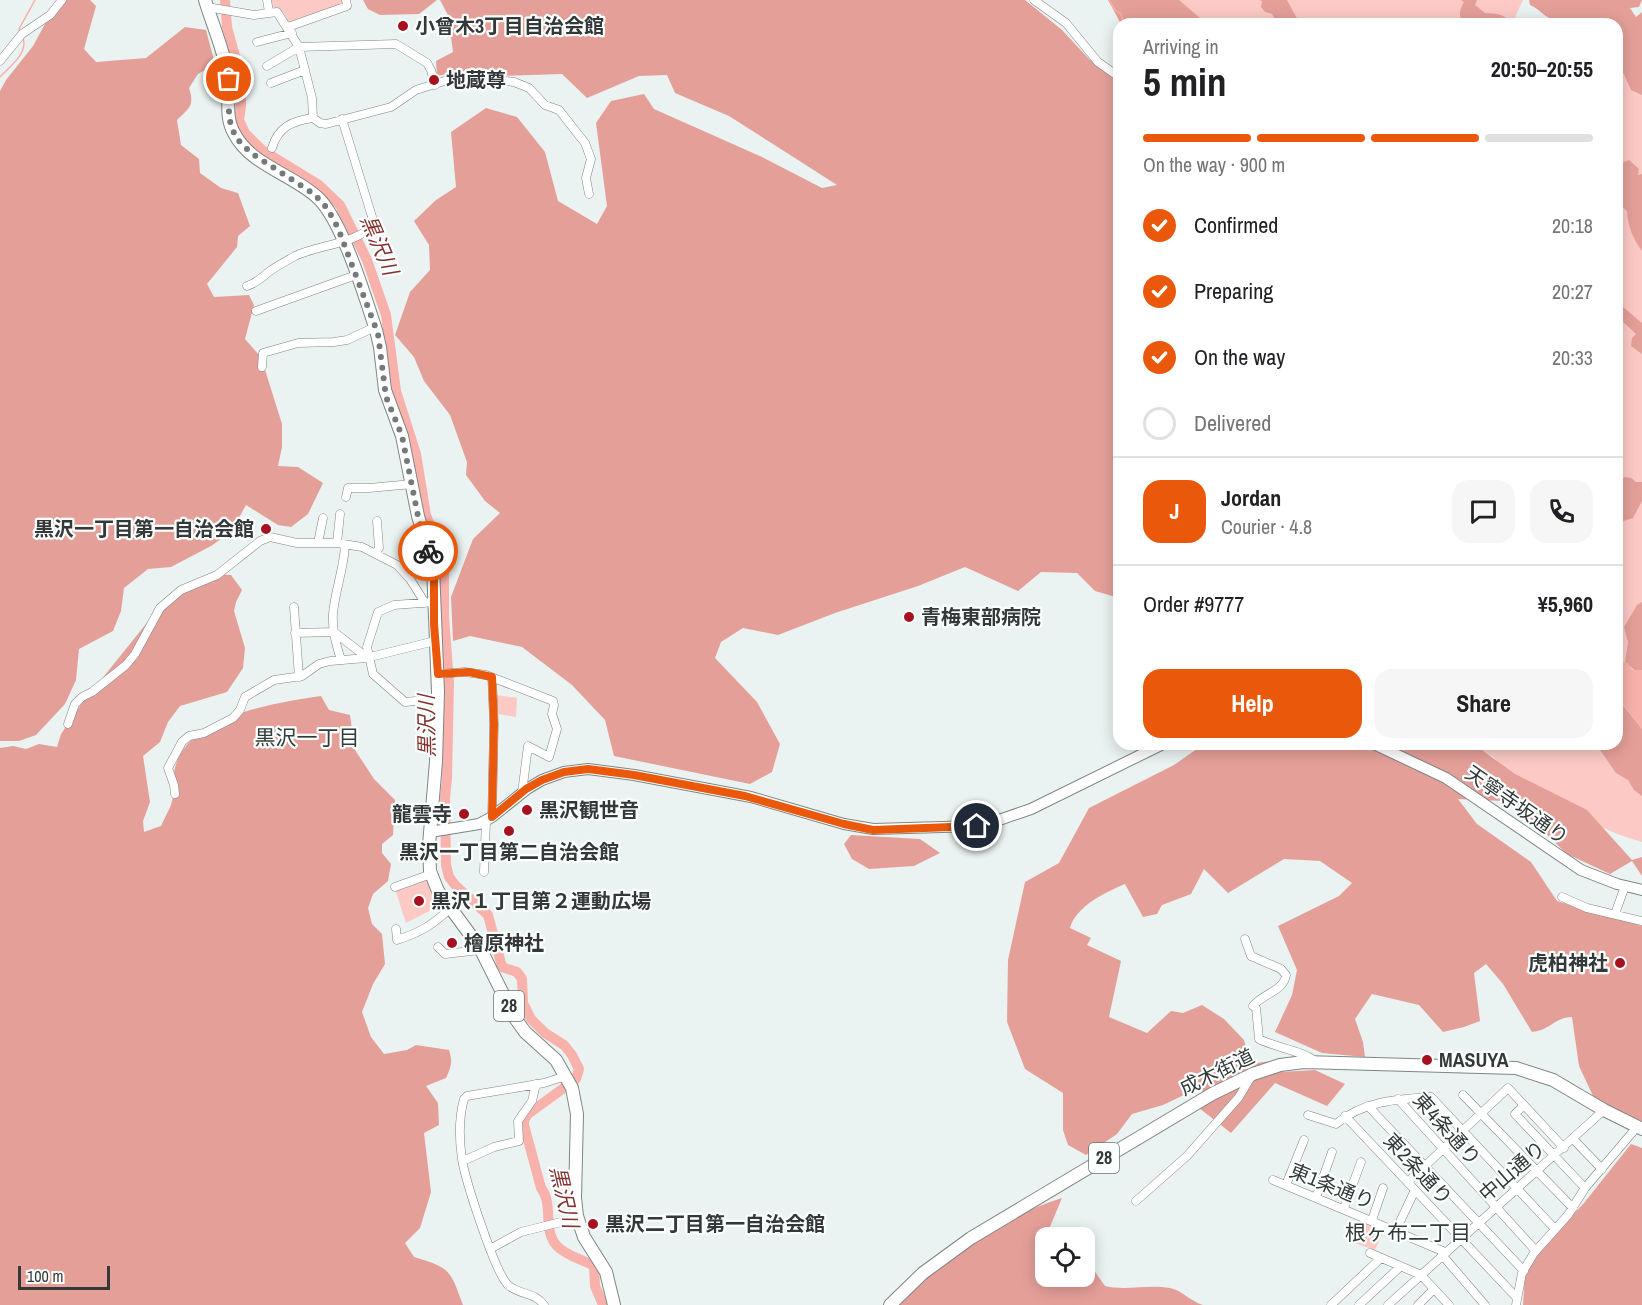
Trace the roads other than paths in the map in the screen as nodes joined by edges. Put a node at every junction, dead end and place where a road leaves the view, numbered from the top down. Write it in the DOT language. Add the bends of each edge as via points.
graph roads {
  1 [pos="62,0"];
  2 [pos="267,0"];
  3 [pos="346,0"];
  4 [pos="1034,0"];
  5 [pos="206,3"];
  6 [pos="268,12"];
  7 [pos="290,30"];
  8 [pos="257,42"];
  9 [pos="300,47"];
  10 [pos="0,61"];
  11 [pos="267,66"];
  12 [pos="306,70"];
  13 [pos="1113,73"];
  14 [pos="271,83"];
  15 [pos="435,85"];
  16 [pos="313,118"];
  17 [pos="342,119"];
  18 [pos="272,148"];
  19 [pos="589,194"];
  20 [pos="346,240"];
  21 [pos="356,275"];
  22 [pos="247,286"];
  23 [pos="256,311"];
  24 [pos="375,327"];
  25 [pos="262,367"];
  26 [pos="412,484"];
  27 [pos="346,497"];
  28 [pos="340,514"];
  29 [pos="323,518"];
  30 [pos="379,524"];
  31 [pos="318,543"];
  32 [pos="341,544"];
  33 [pos="376,553"];
  34 [pos="432,562"];
  35 [pos="398,566"];
  36 [pos="430,602"];
  37 [pos="294,607"];
  38 [pos="334,632"];
  39 [pos="296,633"];
  40 [pos="435,641"];
  41 [pos="367,658"];
  42 [pos="341,660"];
  43 [pos="444,674"];
  44 [pos="299,677"];
  45 [pos="492,677"];
  46 [pos="438,699"];
  47 [pos="68,724"];
  48 [pos="1151,750"];
  49 [pos="1387,750"];
  50 [pos="522,793"];
  51 [pos="175,794"];
  52 [pos="489,819"];
  53 [pos="436,831"];
  54 [pos="484,872"];
  55 [pos="431,874"];
  56 [pos="1625,886"];
  57 [pos="395,887"];
  58 [pos="1642,890"];
  59 [pos="1562,897"];
  60 [pos="451,908"];
  61 [pos="1616,914"];
  62 [pos="1642,921"];
  63 [pos="396,929"];
  64 [pos="1245,939"];
  65 [pos="438,947"];
  66 [pos="480,950"];
  67 [pos="1316,1062"];
  68 [pos="1253,1074"];
  69 [pos="568,1080"];
  70 [pos="536,1084"];
  71 [pos="1463,1095"];
  72 [pos="1398,1099"];
  73 [pos="1524,1105"];
  74 [pos="1368,1106"];
  75 [pos="1604,1110"];
  76 [pos="1481,1113"];
  77 [pos="1308,1114"];
  78 [pos="1345,1116"];
  79 [pos="1639,1128"];
  80 [pos="1462,1131"];
  81 [pos="1573,1139"];
  82 [pos="1304,1140"];
  83 [pos="1564,1148"];
  84 [pos="1443,1149"];
  85 [pos="1332,1152"];
  86 [pos="1555,1155"];
  87 [pos="463,1161"];
  88 [pos="1361,1162"];
  89 [pos="1425,1166"];
  90 [pos="1602,1169"];
  91 [pos="1537,1172"];
  92 [pos="1273,1180"];
  93 [pos="1408,1182"];
  94 [pos="1286,1185"];
  95 [pos="1383,1188"];
  96 [pos="1585,1188"];
  97 [pos="1415,1190"];
  98 [pos="1517,1190"];
  99 [pos="1316,1198"];
  100 [pos="1136,1201"];
  101 [pos="1344,1208"];
  102 [pos="1496,1208"];
  103 [pos="1573,1208"];
  104 [pos="577,1218"];
  105 [pos="1372,1220"];
  106 [pos="1479,1223"];
  107 [pos="1555,1229"];
  108 [pos="1396,1230"];
  109 [pos="1461,1238"];
  110 [pos="490,1249"];
  111 [pos="1536,1251"];
  112 [pos="1370,1253"];
  113 [pos="1443,1253"];
  114 [pos="1381,1258"];
  115 [pos="1401,1266"];
  116 [pos="1524,1270"];
  117 [pos="1421,1275"];
  118 [pos="1434,1289"];
  119 [pos="1516,1301"];
  120 [pos="544,1305"];
  121 [pos="614,1305"];
  122 [pos="890,1305"];
  123 [pos="1331,1305"];
  124 [pos="1359,1305"];
  125 [pos="1388,1305"];
  126 [pos="1418,1305"];
  127 [pos="1449,1305"];
  128 [pos="1485,1305"];
  1 -- 10 [label="street" via="50,15 23,33"];
  2 -- 6 [label="street"];
  3 -- 7 [label="street" via="347,6"];
  4 -- 13 [label="street" via="1066,23 1098,62"];
  5 -- 6 [label="street" via="254,15"];
  5 -- 20 [label="main road, 28" via="227,70 228,113 235,135 247,150 318,198"];
  6 -- 7 [label="street" via="279,13"];
  7 -- 8 [label="street"];
  7 -- 9 [label="street"];
  9 -- 11 [label="street"];
  9 -- 12 [label="street"];
  9 -- 15 [label="street" via="391,43 422,59 431,70"];
  12 -- 14 [label="street"];
  12 -- 16 [label="street"];
  15 -- 17 [label="street" via="416,90 391,107"];
  15 -- 19 [label="street" via="465,75 529,88 545,105 561,113 587,147 591,159 586,178"];
  16 -- 17 [label="street" via="324,124"];
  16 -- 18 [label="street" via="283,128"];
  17 -- 20 [label="street" via="373,222 371,228"];
  20 -- 21 [label="main road, 28"];
  20 -- 22 [label="street" via="296,256"];
  21 -- 23 [label="street"];
  21 -- 24 [label="main road, 28"];
  24 -- 25 [label="street" via="347,340 298,343 263,353"];
  24 -- 26 [label="main road, 28" via="385,390 402,436"];
  26 -- 27 [label="street" via="348,488"];
  26 -- 34 [label="main road, 28"];
  28 -- 32 [label="street"];
  29 -- 31 [label="street"];
  30 -- 33 [label="street"];
  31 -- 32 [label="street"];
  31 -- 47 [label="street" via="270,537 217,575 181,590 160,608 126,665 75,704"];
  32 -- 33 [label="street"];
  32 -- 38 [label="street" via="344,566 335,600"];
  33 -- 35 [label="street"];
  34 -- 35 [label="street"];
  34 -- 36 [label="main road, 28"];
  35 -- 36 [label="street"];
  36 -- 40 [label="main road, 28"];
  36 -- 41 [label="street" via="394,605 378,612"];
  37 -- 39 [label="street"];
  38 -- 39 [label="street"];
  38 -- 41 [label="street"];
  38 -- 42 [label="street"];
  39 -- 44 [label="street"];
  40 -- 41 [label="street"];
  40 -- 43 [label="main road, 28"];
  41 -- 42 [label="street"];
  41 -- 46 [label="street" via="373,674 405,702"];
  42 -- 44 [label="street" via="324,662"];
  43 -- 45 [label="street" via="469,672"];
  43 -- 46 [label="main road, 28"];
  44 -- 51 [label="street" via="274,681 245,697 233,718 182,742 168,768"];
  45 -- 50 [label="street" via="553,701 557,729 553,750 549,757 528,746"];
  45 -- 52 [label="street"];
  46 -- 53 [label="main road, 28"];
  48 -- 50 [label="street" via="1031,809 988,824 961,827 873,830 762,800 597,770 558,773"];
  49 -- 56 [label="street, 天寧寺坂通り" via="1446,778 1581,870"];
  50 -- 52 [label="street"];
  52 -- 53 [label="street"];
  52 -- 54 [label="street"];
  53 -- 55 [label="main road, 28" via="429,861"];
  55 -- 57 [label="street"];
  55 -- 60 [label="main road, 28"];
  56 -- 58 [label="street, 天寧寺坂通り"];
  56 -- 61 [label="street"];
  59 -- 61 [label="street"];
  60 -- 63 [label="street" via="417,933 397,940"];
  60 -- 66 [label="main road, 28"];
  61 -- 62 [label="street"];
  64 -- 67 [label="street" via="1251,956 1286,975 1282,985 1254,1006 1259,1039"];
  65 -- 66 [label="street" via="445,954"];
  66 -- 69 [label="main road, 28" via="518,1022 556,1060"];
  67 -- 68 [label="main road, 成木街道 / 28" via="1280,1065"];
  67 -- 75 [label="main road, 成木街道 / 28" via="1516,1068 1553,1080"];
  68 -- 100 [label="street" via="1239,1097 1188,1156"];
  68 -- 122 [label="main road, 成木街道 / 28" via="1187,1108 971,1238 923,1273"];
  69 -- 70 [label="street"];
  69 -- 104 [label="main road, 28" via="577,1114"];
  70 -- 87 [label="street" via="532,1101 518,1121 519,1141"];
  70 -- 87 [label="street" via="464,1099 460,1126"];
  71 -- 76 [label="street"];
  72 -- 74 [label="street"];
  72 -- 80 [label="street" via="1431,1097"];
  72 -- 84 [label="street, 東4条通り"];
  73 -- 76 [label="street" via="1508,1088"];
  73 -- 83 [label="street"];
  73 -- 86 [label="street" via="1515,1114"];
  74 -- 78 [label="street"];
  74 -- 89 [label="street"];
  75 -- 79 [label="main road, 成木街道 / 28"];
  75 -- 81 [label="street, 中山通り"];
  76 -- 80 [label="street"];
  76 -- 91 [label="street"];
  77 -- 78 [label="street" via="1336,1124"];
  78 -- 93 [label="street, 東2条通り"];
  79 -- 90 [label="street"];
  80 -- 84 [label="street"];
  80 -- 98 [label="street"];
  81 -- 83 [label="street, 中山通り"];
  81 -- 90 [label="street"];
  82 -- 94 [label="street"];
  83 -- 86 [label="street, 中山通り"];
  84 -- 89 [label="street"];
  84 -- 102 [label="street, 東4条通り"];
  85 -- 99 [label="street"];
  86 -- 91 [label="street, 中山通り"];
  86 -- 96 [label="street"];
  87 -- 110 [label="street"];
  88 -- 101 [label="street"];
  89 -- 93 [label="street"];
  89 -- 106 [label="street"];
  90 -- 96 [label="street"];
  91 -- 98 [label="street, 中山通り"];
  91 -- 103 [label="street"];
  92 -- 94 [label="street, 東1条通り"];
  93 -- 97 [label="street, 東2条通り"];
  94 -- 99 [label="street, 東1条通り"];
  95 -- 105 [label="street"];
  96 -- 103 [label="street"];
  97 -- 108 [label="street"];
  97 -- 109 [label="street, 東2条通り"];
  98 -- 102 [label="street, 中山通り"];
  98 -- 107 [label="street"];
  99 -- 101 [label="street, 東1条通り"];
  101 -- 105 [label="street, 東1条通り"];
  102 -- 106 [label="street, 中山通り"];
  102 -- 111 [label="street, 東4条通り"];
  103 -- 107 [label="street"];
  104 -- 110 [label="street" via="516,1234"];
  104 -- 121 [label="main road, 28" via="606,1272"];
  105 -- 108 [label="street, 東1条通り"];
  106 -- 109 [label="street, 中山通り"];
  106 -- 116 [label="street"];
  107 -- 111 [label="street"];
  108 -- 113 [label="street, 東1条通り"];
  109 -- 113 [label="street, 中山通り"];
  109 -- 119 [label="street, 東2条通り"];
  110 -- 120 [label="street" via="507,1283 536,1296"];
  111 -- 116 [label="street"];
  112 -- 114 [label="street"];
  113 -- 117 [label="street, 中山通り"];
  113 -- 128 [label="street"];
  114 -- 115 [label="street"];
  114 -- 123 [label="street"];
  115 -- 117 [label="street"];
  115 -- 124 [label="street"];
  116 -- 119 [label="street"];
  117 -- 118 [label="street"];
  117 -- 125 [label="street, 中山通り"];
  118 -- 126 [label="street"];
  118 -- 127 [label="street"];
}
